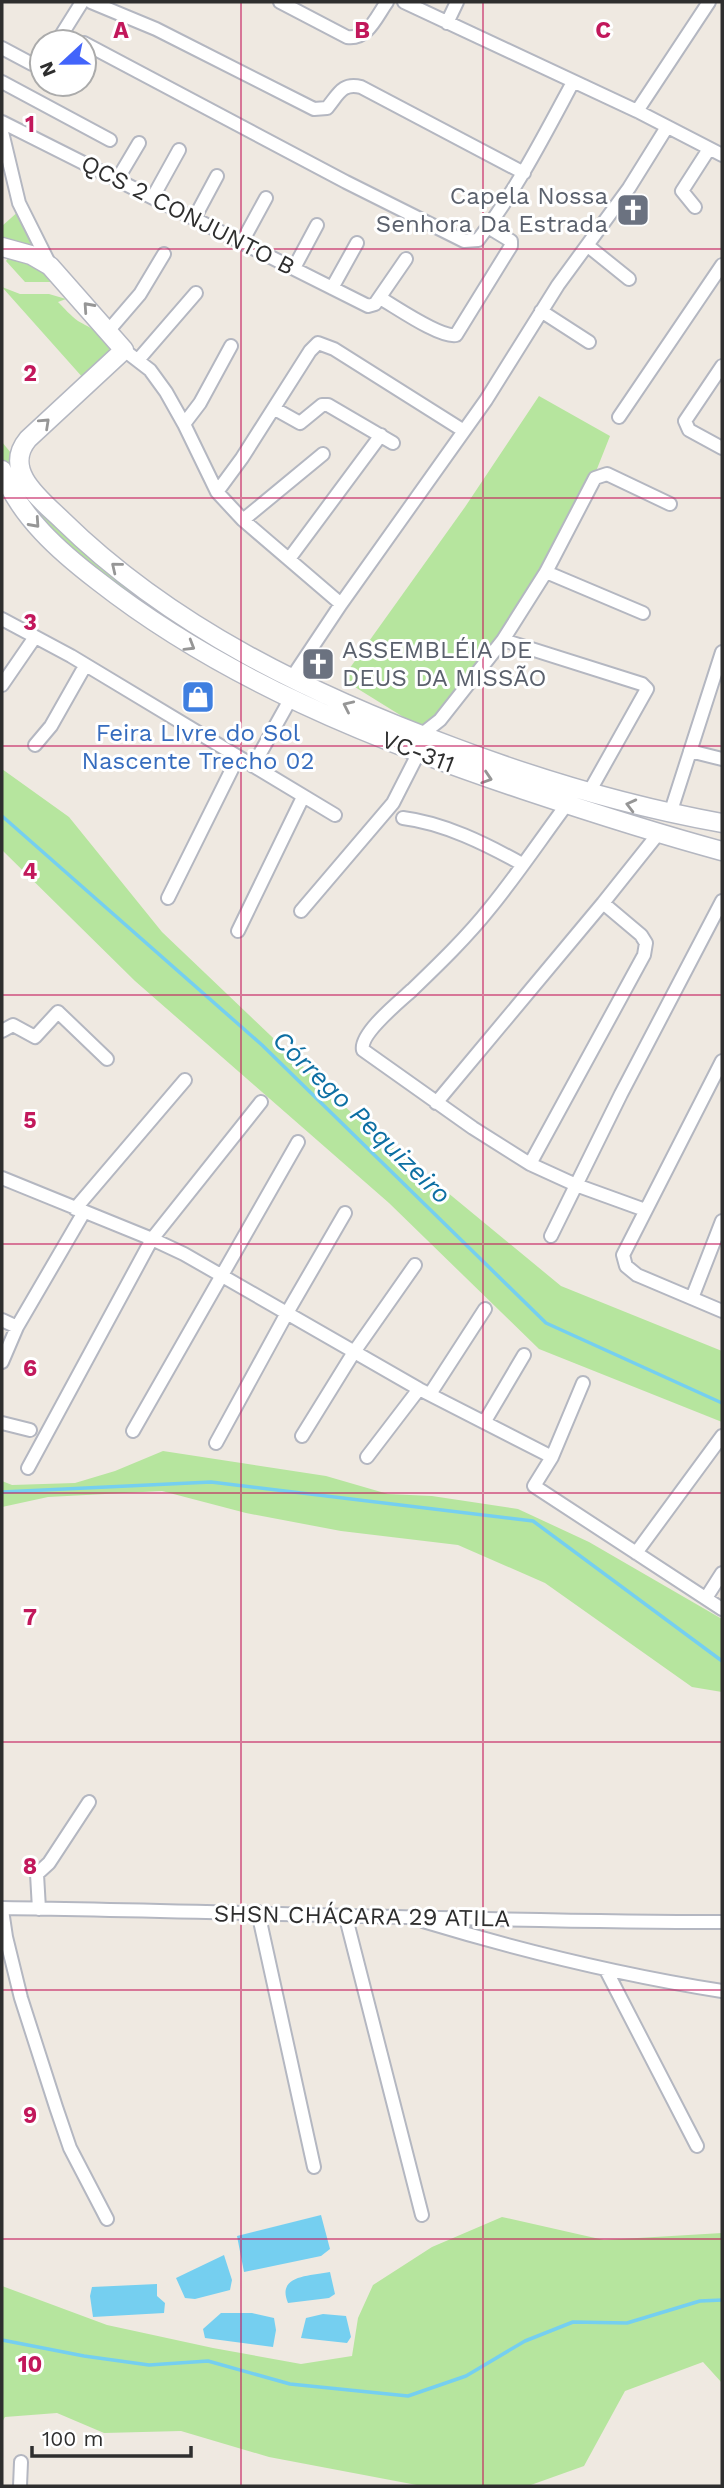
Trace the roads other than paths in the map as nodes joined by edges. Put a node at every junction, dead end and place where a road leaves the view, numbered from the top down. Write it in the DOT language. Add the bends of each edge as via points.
graph roads {
  1 [pos="82,2"];
  2 [pos="91,2"];
  3 [pos="280,2"];
  4 [pos="387,2"];
  5 [pos="404,2"];
  6 [pos="457,2"];
  7 [pos="709,2"];
  8 [pos="447,23"];
  9 [pos="66,28"];
  10 [pos="2,48"];
  11 [pos="98,51"];
  12 [pos="28,62"];
  13 [pos="2,82"];
  14 [pos="573,82"];
  15 [pos="637,111"];
  16 [pos="2,122"];
  17 [pos="667,127"];
  18 [pos="2,132"];
  19 [pos="110,140"];
  20 [pos="139,143"];
  21 [pos="709,149"];
  22 [pos="179,150"];
  23 [pos="722,155"];
  24 [pos="524,173"];
  25 [pos="217,176"];
  26 [pos="117,180"];
  27 [pos="153,197"];
  28 [pos="267,198"];
  29 [pos="695,206"];
  30 [pos="195,218"];
  31 [pos="317,225"];
  32 [pos="488,227"];
  33 [pos="242,242"];
  34 [pos="356,243"];
  35 [pos="588,246"];
  36 [pos="2,247"];
  37 [pos="164,254"];
  38 [pos="406,259"];
  39 [pos="722,265"];
  40 [pos="50,266"];
  41 [pos="294,268"];
  42 [pos="629,279"];
  43 [pos="332,288"];
  44 [pos="196,293"];
  45 [pos="377,301"];
  46 [pos="541,311"];
  47 [pos="109,330"];
  48 [pos="589,342"];
  49 [pos="231,346"];
  50 [pos="131,355"];
  51 [pos="722,366"];
  52 [pos="275,409"];
  53 [pos="618,417"];
  54 [pos="184,424"];
  55 [pos="464,431"];
  56 [pos="382,436"];
  57 [pos="393,443"];
  58 [pos="722,448"];
  59 [pos="323,454"];
  60 [pos="2,474"];
  61 [pos="217,492"];
  62 [pos="670,503"];
  63 [pos="243,520"];
  64 [pos="289,559"];
  65 [pos="546,572"];
  66 [pos="146,591"];
  67 [pos="341,604"];
  68 [pos="133,608"];
  69 [pos="171,608"];
  70 [pos="643,613"];
  71 [pos="2,619"];
  72 [pos="157,624"];
  73 [pos="35,637"];
  74 [pos="503,640"];
  75 [pos="722,652"];
  76 [pos="85,666"];
  77 [pos="291,679"];
  78 [pos="2,685"];
  79 [pos="291,698"];
  80 [pos="440,720"];
  81 [pos="421,735"];
  82 [pos="441,743"];
  83 [pos="35,745"];
  84 [pos="690,751"];
  85 [pos="418,754"];
  86 [pos="238,757"];
  87 [pos="722,759"];
  88 [pos="253,766"];
  89 [pos="588,794"];
  90 [pos="303,797"];
  91 [pos="566,804"];
  92 [pos="670,814"];
  93 [pos="335,815"];
  94 [pos="403,818"];
  95 [pos="722,823"];
  96 [pos="658,834"];
  97 [pos="722,851"];
  98 [pos="522,864"];
  99 [pos="168,898"];
  100 [pos="722,901"];
  101 [pos="603,903"];
  102 [pos="302,911"];
  103 [pos="238,932"];
  104 [pos="2,1031"];
  105 [pos="107,1059"];
  106 [pos="722,1061"];
  107 [pos="186,1080"];
  108 [pos="261,1102"];
  109 [pos="436,1103"];
  110 [pos="298,1142"];
  111 [pos="530,1164"];
  112 [pos="2,1178"];
  113 [pos="576,1185"];
  114 [pos="645,1210"];
  115 [pos="80,1211"];
  116 [pos="345,1213"];
  117 [pos="722,1221"];
  118 [pos="551,1236"];
  119 [pos="152,1238"];
  120 [pos="415,1265"];
  121 [pos="220,1275"];
  122 [pos="692,1298"];
  123 [pos="485,1309"];
  124 [pos="722,1311"];
  125 [pos="286,1313"];
  126 [pos="2,1320"];
  127 [pos="17,1327"];
  128 [pos="354,1352"];
  129 [pos="524,1355"];
  130 [pos="2,1362"];
  131 [pos="583,1383"];
  132 [pos="424,1392"];
  133 [pos="485,1421"];
  134 [pos="2,1423"];
  135 [pos="30,1430"];
  136 [pos="133,1431"];
  137 [pos="302,1436"];
  138 [pos="722,1436"];
  139 [pos="216,1443"];
  140 [pos="367,1457"];
  141 [pos="552,1457"];
  142 [pos="28,1468"];
  143 [pos="636,1553"];
  144 [pos="722,1573"];
  145 [pos="706,1598"];
  146 [pos="722,1609"];
  147 [pos="89,1802"];
  148 [pos="2,1909"];
  149 [pos="39,1909"];
  150 [pos="258,1912"];
  151 [pos="345,1914"];
  152 [pos="406,1916"];
  153 [pos="722,1922"];
  154 [pos="606,1970"];
  155 [pos="722,1991"];
  156 [pos="722,1997"];
  157 [pos="697,2146"];
  158 [pos="314,2166"];
  159 [pos="422,2215"];
  160 [pos="107,2219"];
  161 [pos="21,2462"];
  162 [pos="20,2486"];
  1 -- 9 [label="street"];
  2 -- 24 [label="street" via="156,29 314,109 327,108 345,87 361,87"];
  3 -- 4 [label="street" via="356,38 364,35"];
  5 -- 8 [label="street"];
  6 -- 8 [label="street"];
  7 -- 15 [label="street"];
  8 -- 14 [label="street"];
  10 -- 12 [label="street"];
  11 -- 32 [label="street" via="464,241 478,240"];
  13 -- 19 [label="street"];
  14 -- 15 [label="street"];
  14 -- 24 [label="street"];
  15 -- 17 [label="street"];
  16 -- 26 [label="street, QCS 2 CONJUNTO B"];
  17 -- 21 [label="street"];
  17 -- 35 [label="street"];
  18 -- 40 [label="street" via="19,203"];
  20 -- 26 [label="street"];
  21 -- 23 [label="street"];
  21 -- 29 [label="street" via="682,191"];
  22 -- 27 [label="street"];
  24 -- 32 [label="street"];
  25 -- 30 [label="street"];
  26 -- 27 [label="street, QCS 2 CONJUNTO B"];
  27 -- 30 [label="street, QCS 2 CONJUNTO B"];
  28 -- 33 [label="street"];
  30 -- 33 [label="street, QCS 2 CONJUNTO B"];
  31 -- 41 [label="street"];
  32 -- 45 [label="street, QCS 2 CONJUNTO B" via="507,237 511,246 456,335 437,331"];
  33 -- 41 [label="street, QCS 2 CONJUNTO B"];
  34 -- 43 [label="street"];
  35 -- 42 [label="street"];
  35 -- 46 [label="street"];
  36 -- 40 [label="main road"];
  37 -- 47 [label="street" via="140,294"];
  38 -- 45 [label="street"];
  39 -- 53 [label="street"];
  47 -- 40 [label="main road, one-way"];
  41 -- 43 [label="street, QCS 2 CONJUNTO B"];
  43 -- 45 [label="street, QCS 2 CONJUNTO B" via="368,306"];
  44 -- 50 [label="street"];
  46 -- 48 [label="street"];
  46 -- 55 [label="street"];
  47 -- 50 [label="main road"];
  49 -- 54 [label="street"];
  50 -- 54 [label="street" via="150,370"];
  66 -- 50 [label="main road, one-way" via="42,501 19,469 18,458 23,446"];
  51 -- 58 [label="street" via="687,415 686,426"];
  52 -- 55 [label="street" via="310,351 321,343"];
  52 -- 56 [label="street" via="300,423 328,405"];
  52 -- 61 [label="street"];
  54 -- 61 [label="street"];
  55 -- 67 [label="street"];
  56 -- 57 [label="street"];
  56 -- 64 [label="street"];
  59 -- 63 [label="street"];
  60 -- 68 [label="main road, VC-311, one-way" via="38,527 75,564"];
  61 -- 63 [label="street"];
  62 -- 65 [label="street" via="607,474 598,476"];
  63 -- 64 [label="street"];
  64 -- 67 [label="street"];
  65 -- 70 [label="street"];
  65 -- 74 [label="street"];
  66 -- 68 [label="main road"];
  66 -- 69 [label="main road"];
  67 -- 77 [label="street"];
  68 -- 72 [label="main road, VC-311"];
  69 -- 72 [label="main road"];
  69 -- 77 [label="main road"];
  71 -- 73 [label="street"];
  72 -- 79 [label="main road, VC-311, one-way"];
  73 -- 76 [label="street"];
  73 -- 78 [label="street"];
  74 -- 80 [label="street"];
  74 -- 89 [label="street" via="647,689"];
  75 -- 84 [label="street"];
  76 -- 83 [label="street"];
  76 -- 86 [label="street"];
  81 -- 77 [label="main road, one-way"];
  79 -- 85 [label="main road, VC-311"];
  79 -- 88 [label="street"];
  80 -- 81 [label="street"];
  80 -- 82 [label="street"];
  81 -- 82 [label="main road"];
  82 -- 89 [label="main road"];
  84 -- 87 [label="street"];
  84 -- 92 [label="street"];
  85 -- 91 [label="main road, VC-311, one-way"];
  85 -- 102 [label="street" via="393,803"];
  86 -- 88 [label="street"];
  86 -- 99 [label="street"];
  88 -- 90 [label="street"];
  92 -- 89 [label="main road, one-way"];
  90 -- 93 [label="street"];
  90 -- 103 [label="street"];
  91 -- 96 [label="main road, VC-311"];
  91 -- 98 [label="street"];
  92 -- 95 [label="main road"];
  94 -- 98 [label="street" via="429,822"];
  96 -- 97 [label="main road, VC-311"];
  96 -- 101 [label="street"];
  98 -- 109 [label="street" via="490,909 362,1043 365,1054"];
  100 -- 113 [label="street"];
  101 -- 109 [label="street"];
  101 -- 111 [label="street" via="641,935 646,943 644,955"];
  104 -- 105 [label="street" via="13,1025 35,1037 58,1012"];
  106 -- 114 [label="street"];
  107 -- 115 [label="street"];
  108 -- 119 [label="street"];
  109 -- 111 [label="street"];
  110 -- 121 [label="street"];
  111 -- 113 [label="street"];
  112 -- 115 [label="street"];
  113 -- 114 [label="street"];
  113 -- 118 [label="street"];
  114 -- 122 [label="street" via="623,1255 626,1266"];
  115 -- 119 [label="street"];
  115 -- 127 [label="street"];
  116 -- 125 [label="street"];
  117 -- 122 [label="street"];
  119 -- 121 [label="street"];
  119 -- 142 [label="street"];
  120 -- 128 [label="street"];
  121 -- 125 [label="street"];
  121 -- 136 [label="street"];
  122 -- 124 [label="street"];
  123 -- 132 [label="street"];
  125 -- 128 [label="street"];
  125 -- 139 [label="street"];
  126 -- 127 [label="street"];
  127 -- 130 [label="street"];
  128 -- 132 [label="street"];
  128 -- 137 [label="street"];
  129 -- 133 [label="street"];
  131 -- 141 [label="street"];
  132 -- 133 [label="street"];
  132 -- 140 [label="street"];
  133 -- 141 [label="street"];
  134 -- 135 [label="street"];
  138 -- 143 [label="street"];
  141 -- 143 [label="street" via="534,1486"];
  143 -- 145 [label="street"];
  144 -- 145 [label="street"];
  145 -- 146 [label="street"];
  147 -- 149 [label="street" via="37,1874"];
  148 -- 149 [label="street, SHSN CHÁCARA 29 ATILA"];
  148 -- 160 [label="street, SHSN CHÁCARA 29 ATILA" via="21,1998 52,2097 70,2148"];
  149 -- 150 [label="street, SHSN CHÁCARA 29 ATILA"];
  150 -- 151 [label="street, SHSN CHÁCARA 29 ATILA"];
  150 -- 158 [label="street"];
  151 -- 152 [label="street, SHSN CHÁCARA 29 ATILA"];
  151 -- 159 [label="street"];
  152 -- 153 [label="street, SHSN CHÁCARA 29 ATILA"];
  152 -- 154 [label="street"];
  154 -- 155 [label="street"];
  154 -- 157 [label="street"];
  155 -- 156 [label="street"];
  161 -- 162 [label="street"];
}
